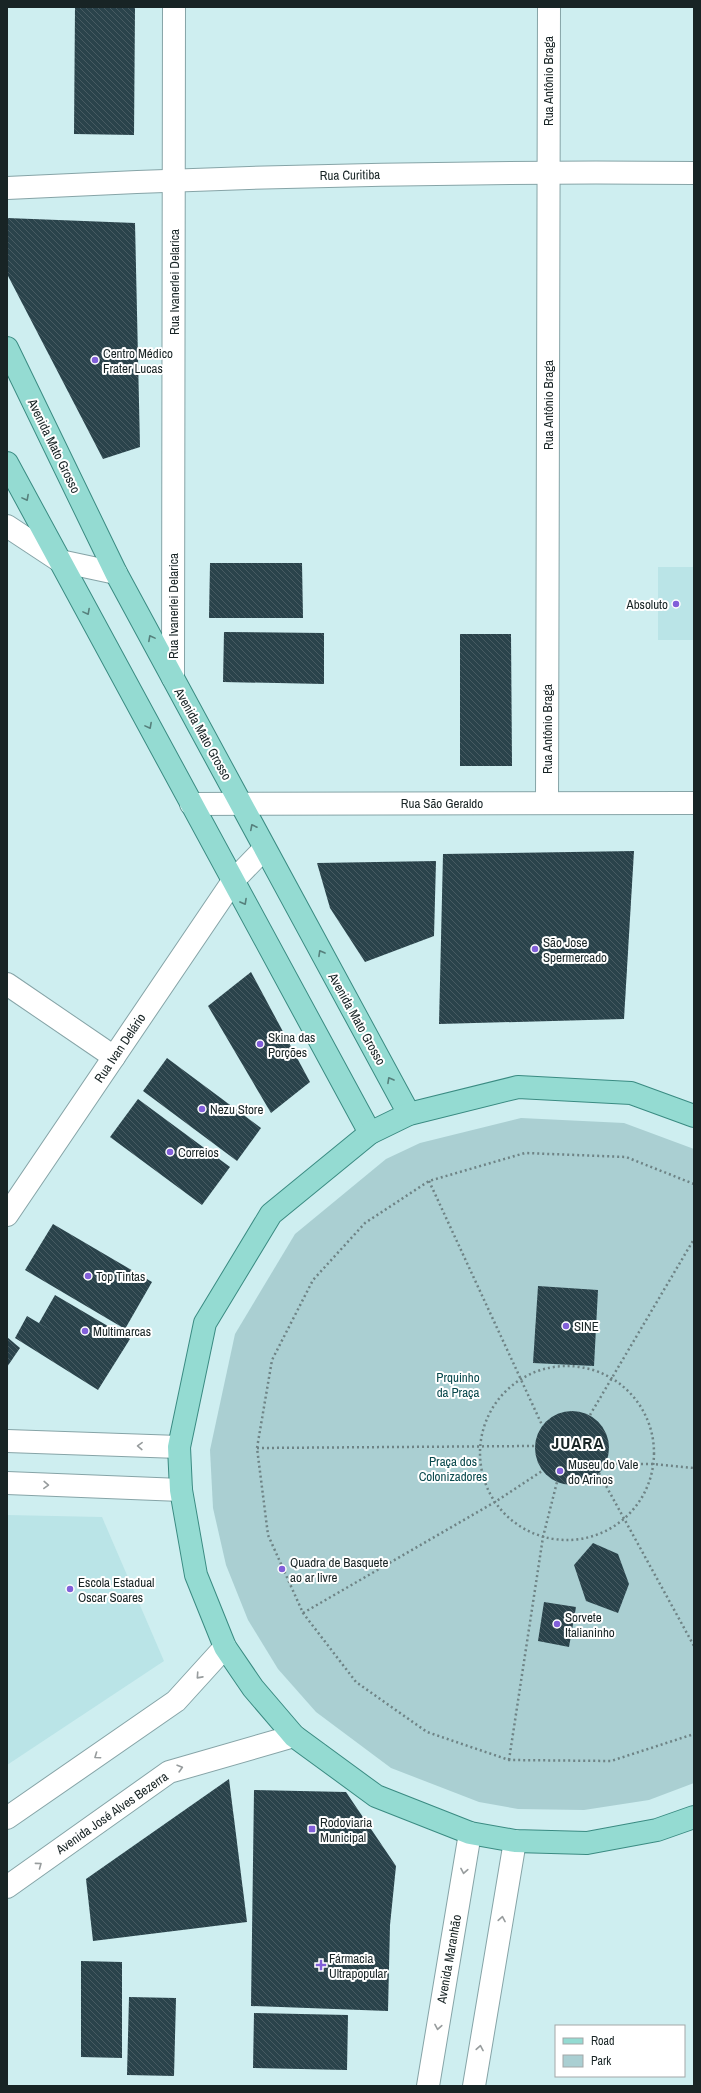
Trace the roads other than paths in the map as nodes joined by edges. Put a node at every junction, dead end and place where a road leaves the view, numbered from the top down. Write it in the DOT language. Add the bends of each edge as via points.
graph roads {
  1 [pos="174,7"];
  2 [pos="549,7"];
  3 [pos="548,172"];
  4 [pos="694,173"];
  5 [pos="174,179"];
  6 [pos="7,188"];
  7 [pos="7,348"];
  8 [pos="7,464"];
  9 [pos="7,526"];
  10 [pos="60,561"];
  11 [pos="116,573"];
  12 [pos="173,678"];
  13 [pos="241,803"];
  14 [pos="547,803"];
  15 [pos="694,803"];
  16 [pos="191,804"];
  17 [pos="264,849"];
  18 [pos="233,881"];
  19 [pos="7,984"];
  20 [pos="114,1057"];
  21 [pos="408,1114"];
  22 [pos="694,1116"];
  23 [pos="370,1133"];
  24 [pos="7,1215"];
  25 [pos="7,1441"];
  26 [pos="179,1447"];
  27 [pos="7,1484"];
  28 [pos="181,1490"];
  29 [pos="225,1648"];
  30 [pos="294,1736"];
  31 [pos="694,1817"];
  32 [pos="7,1818"];
  33 [pos="470,1833"];
  34 [pos="515,1841"];
  35 [pos="7,1887"];
  36 [pos="428,2086"];
  37 [pos="474,2086"];
  1 -- 5 [label="street, Rua Ivanerlei Delarica"];
  2 -- 3 [label="street, Rua Antônio Braga"];
  3 -- 4 [label="street, Rua Curitiba"];
  3 -- 5 [label="street, Rua Curitiba"];
  3 -- 14 [label="street, Rua Antônio Braga"];
  5 -- 6 [label="street, Rua Curitiba"];
  5 -- 12 [label="street, Rua Ivanerlei Delarica"];
  7 -- 11 [label="main road, Avenida Mato Grosso"];
  8 -- 10 [label="main road, one-way"];
  9 -- 10 [label="street"];
  10 -- 11 [label="street"];
  10 -- 16 [label="main road, one-way"];
  12 -- 11 [label="main road, Avenida Mato Grosso, one-way"];
  12 -- 13 [label="main road, Avenida Mato Grosso"];
  13 -- 14 [label="street, Rua São Geraldo"];
  13 -- 16 [label="street, Rua São Geraldo"];
  17 -- 13 [label="main road, Avenida Mato Grosso, one-way"];
  14 -- 15 [label="street, Rua São Geraldo"];
  16 -- 18 [label="main road"];
  17 -- 18 [label="street, Rua Ivan Delário"];
  21 -- 17 [label="main road, Avenida Mato Grosso, one-way"];
  18 -- 20 [label="street, Rua Ivan Delário"];
  18 -- 23 [label="main road, one-way"];
  19 -- 20 [label="street"];
  20 -- 24 [label="street, Rua Ivan Delário"];
  21 -- 22 [label="main road" via="518,1087 631,1093"];
  21 -- 23 [label="main road"];
  23 -- 26 [label="main road" via="271,1214 205,1323"];
  26 -- 25 [label="street, one-way"];
  26 -- 28 [label="main road"];
  27 -- 28 [label="street, one-way"];
  28 -- 29 [label="main road" via="196,1575"];
  29 -- 30 [label="main road" via="253,1688"];
  29 -- 32 [label="street, one-way" via="176,1701"];
  30 -- 33 [label="main road" via="376,1796"];
  35 -- 30 [label="street, Avenida José Alves Bezerra, one-way" via="169,1772"];
  31 -- 34 [label="main road" via="658,1830 587,1843"];
  33 -- 34 [label="main road"];
  33 -- 36 [label="street, Avenida Maranhão, one-way"];
  37 -- 34 [label="street, one-way"];
}
